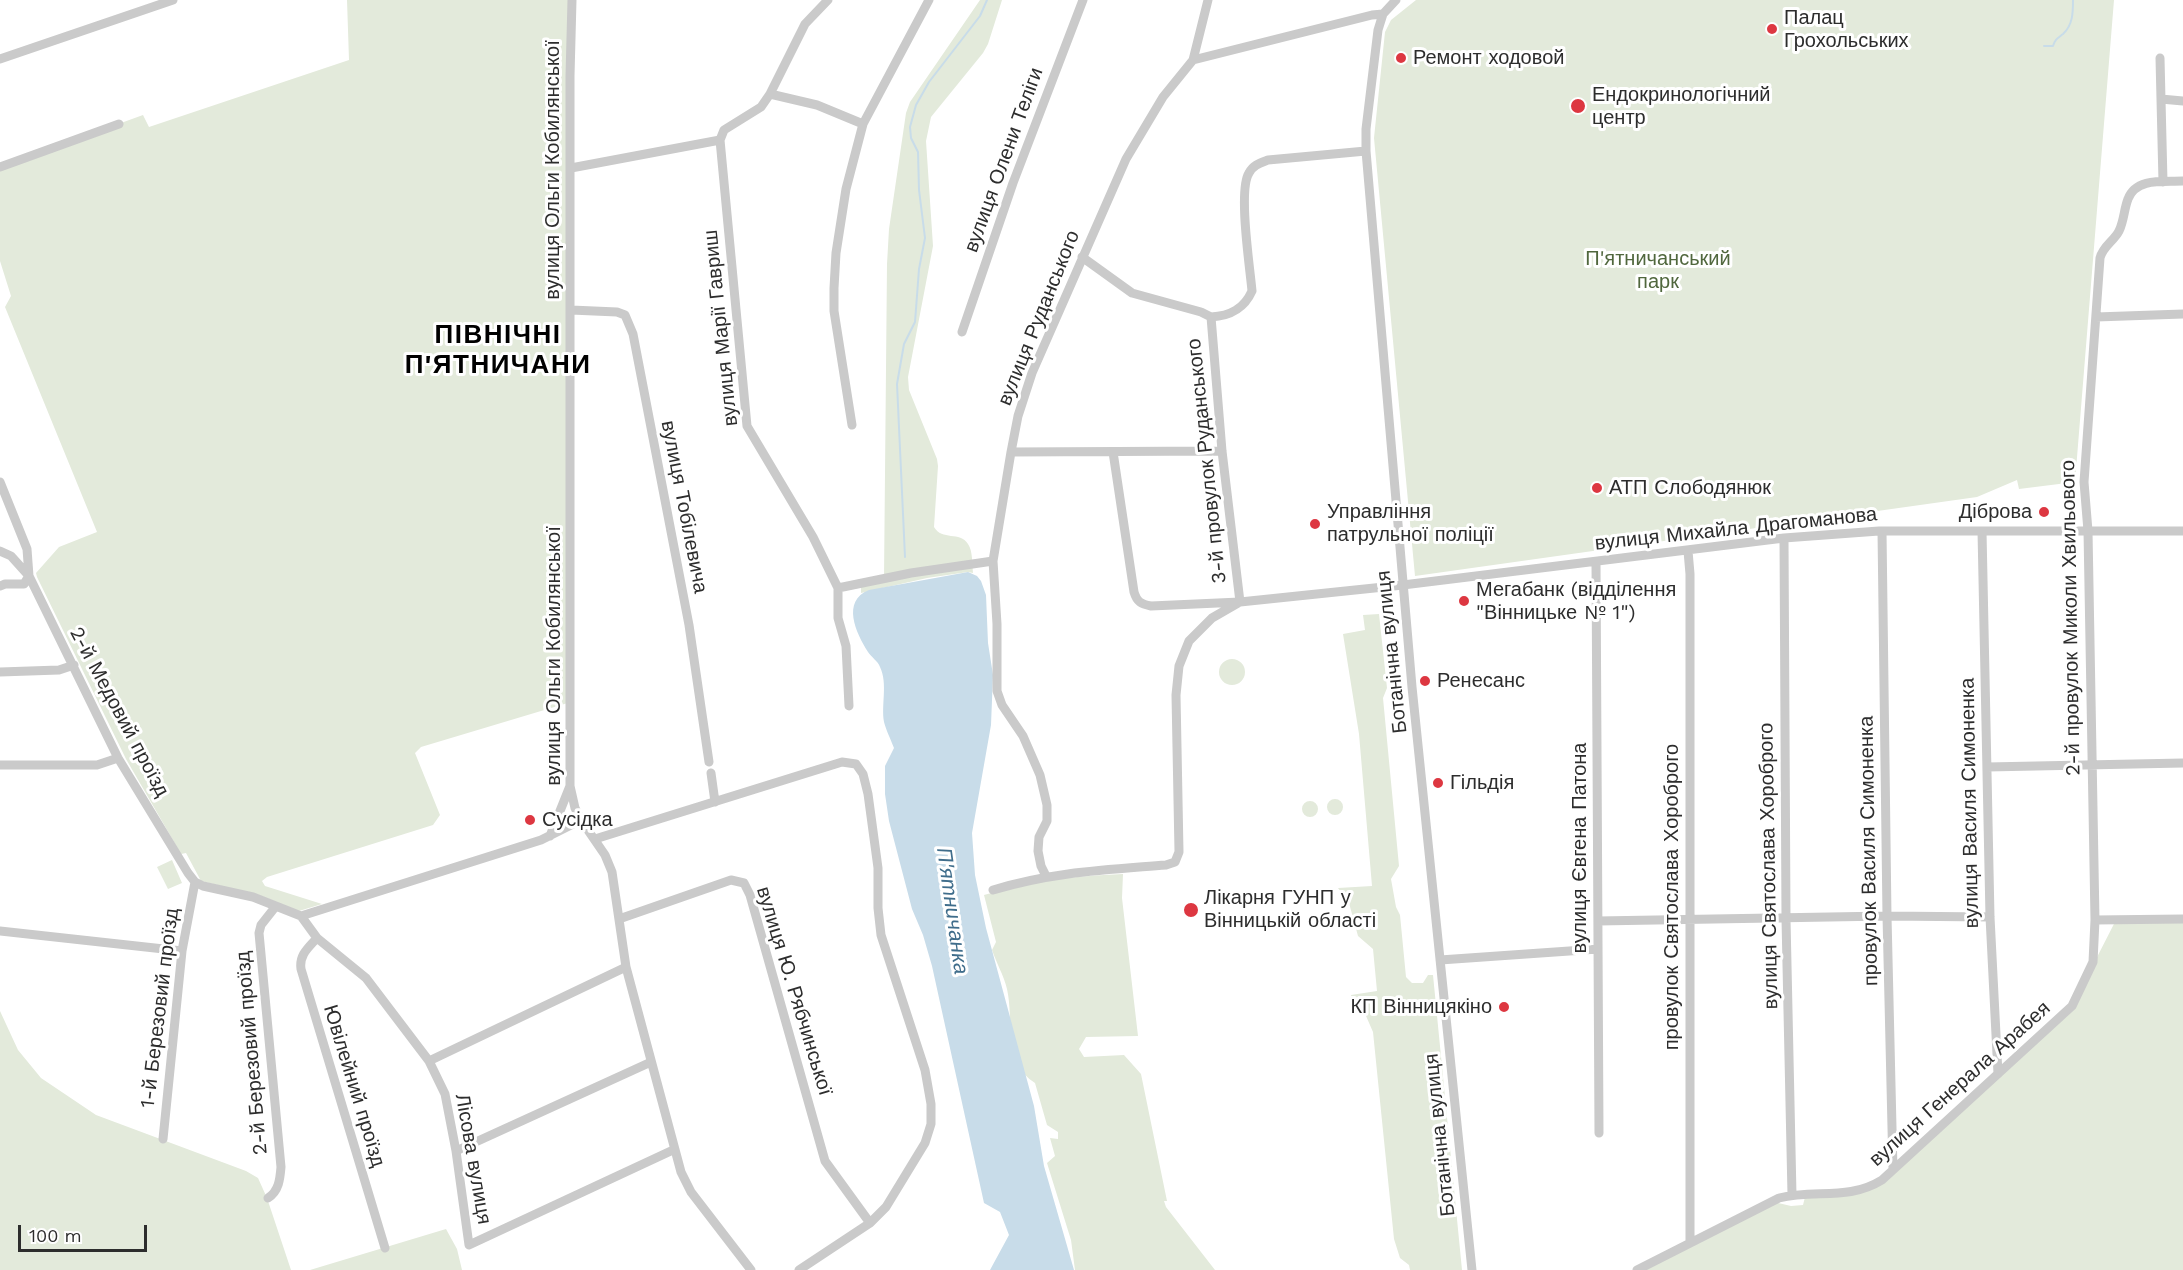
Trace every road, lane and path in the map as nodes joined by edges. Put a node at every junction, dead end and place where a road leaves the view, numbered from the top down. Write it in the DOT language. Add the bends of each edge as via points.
graph roads {
  1 [pos="173,0"];
  2 [pos="572,0"];
  3 [pos="828,0"];
  4 [pos="929,0"];
  5 [pos="1083,0"];
  6 [pos="1208,0"];
  7 [pos="1396,0"];
  8 [pos="1383,14"];
  9 [pos="2160,58"];
  10 [pos="0,59"];
  11 [pos="1193,60"];
  12 [pos="770,94"];
  13 [pos="2161,99"];
  14 [pos="2183,100"];
  15 [pos="120,124"];
  16 [pos="863,124"];
  17 [pos="720,140"];
  18 [pos="1365,151"];
  19 [pos="0,167"];
  20 [pos="571,168"];
  21 [pos="2183,181"];
  22 [pos="2163,182"];
  23 [pos="1082,256"];
  24 [pos="571,310"];
  25 [pos="2183,315"];
  26 [pos="2096,316"];
  27 [pos="1210,317"];
  28 [pos="962,332"];
  29 [pos="852,425"];
  30 [pos="1222,451"];
  31 [pos="1011,452"];
  32 [pos="1113,452"];
  33 [pos="0,482"];
  34 [pos="1882,531"];
  35 [pos="1982,531"];
  36 [pos="2088,531"];
  37 [pos="2183,531"];
  38 [pos="1785,538"];
  39 [pos="0,551"];
  40 [pos="1688,551"];
  41 [pos="993,561"];
  42 [pos="1596,562"];
  43 [pos="29,576"];
  44 [pos="1403,585"];
  45 [pos="0,586"];
  46 [pos="838,588"];
  47 [pos="1240,602"];
  48 [pos="74,665"];
  49 [pos="0,672"];
  50 [pos="849,706"];
  51 [pos="118,758"];
  52 [pos="709,762"];
  53 [pos="2183,764"];
  54 [pos="0,765"];
  55 [pos="2090,765"];
  56 [pos="1987,767"];
  57 [pos="711,773"];
  58 [pos="570,786"];
  59 [pos="715,802"];
  60 [pos="581,820"];
  61 [pos="550,836"];
  62 [pos="595,839"];
  63 [pos="1046,876"];
  64 [pos="195,882"];
  65 [pos="993,890"];
  66 [pos="276,906"];
  67 [pos="301,916"];
  68 [pos="1887,916"];
  69 [pos="1990,917"];
  70 [pos="619,918"];
  71 [pos="1786,919"];
  72 [pos="2183,919"];
  73 [pos="1691,920"];
  74 [pos="2095,920"];
  75 [pos="1598,921"];
  76 [pos="0,931"];
  77 [pos="317,938"];
  78 [pos="1598,949"];
  79 [pos="182,951"];
  80 [pos="1440,960"];
  81 [pos="626,967"];
  82 [pos="429,1060"];
  83 [pos="651,1062"];
  84 [pos="1998,1074"];
  85 [pos="1599,1133"];
  86 [pos="163,1139"];
  87 [pos="673,1150"];
  88 [pos="456,1151"];
  89 [pos="1893,1170"];
  90 [pos="1792,1195"];
  91 [pos="268,1198"];
  92 [pos="870,1223"];
  93 [pos="1690,1242"];
  94 [pos="385,1248"];
  95 [pos="751,1270"];
  96 [pos="799,1270"];
  97 [pos="1472,1270"];
  98 [pos="1637,1270"];
  1 -- 10 [label="street"];
  2 -- 20 [label="street, вулиця Ольги Кобилянської"];
  3 -- 12 [label="street" via="805,24"];
  4 -- 16 [label="street"];
  5 -- 28 [label="street, вулиця Олени Теліги" via="1013,183"];
  6 -- 11 [label="street, вулиця Руданського"];
  7 -- 8 [label="street, Ботанічна вулиця"];
  8 -- 11 [label="street"];
  8 -- 18 [label="street, Ботанічна вулиця" via="1368,105"];
  9 -- 13 [label="street"];
  11 -- 23 [label="street, вулиця Руданського" via="1163,97 1126,159"];
  12 -- 16 [label="street" via="817,105"];
  12 -- 17 [label="street" via="761,107 724,129"];
  13 -- 14 [label="street"];
  13 -- 22 [label="street"];
  15 -- 19 [label="street"];
  16 -- 29 [label="street" via="846,189 834,288"];
  17 -- 20 [label="street"];
  17 -- 46 [label="street, вулиця Марії Гавриш" via="747,426 813,537"];
  18 -- 27 [label="street" via="1268,160 1250,171 1244,191 1252,291 1248,301 1235,312"];
  18 -- 44 [label="street, Ботанічна вулиця"];
  20 -- 24 [label="street, вулиця Ольги Кобилянської"];
  21 -- 22 [label="street, 2-й провулок Миколи Хвильового"];
  22 -- 26 [label="street, 2-й провулок Миколи Хвильового" via="2140,185 2129,197 2119,231 2100,258"];
  23 -- 27 [label="street, 3-й провулок Руданського" via="1132,293"];
  23 -- 31 [label="street, вулиця Руданського" via="1032,373"];
  24 -- 52 [label="street, вулиця Тобілевича" via="625,315 633,334 688,622"];
  24 -- 58 [label="street, вулиця Ольги Кобилянської"];
  25 -- 26 [label="street"];
  26 -- 36 [label="street, 2-й провулок Миколи Хвильового" via="2084,482"];
  27 -- 30 [label="street, 3-й провулок Руданського"];
  30 -- 32 [label="street"];
  30 -- 47 [label="street, 3-й провулок Руданського"];
  31 -- 32 [label="street"];
  31 -- 41 [label="street, вулиця Руданського"];
  32 -- 47 [label="street, вулиця Михайла Драгоманова" via="1136,600 1151,606"];
  33 -- 43 [label="street, 2-й Медовий проїзд" via="27,549"];
  34 -- 35 [label="street, вулиця Михайла Драгоманова"];
  34 -- 38 [label="street, вулиця Михайла Драгоманова"];
  34 -- 68 [label="street, провулок Василя Симоненка"];
  35 -- 36 [label="street, вулиця Михайла Драгоманова"];
  35 -- 56 [label="street, вулиця Василя Симоненка"];
  36 -- 37 [label="street, вулиця Михайла Драгоманова"];
  36 -- 55 [label="street, 2-й провулок Миколи Хвильового"];
  38 -- 40 [label="street, вулиця Михайла Драгоманова"];
  38 -- 71 [label="street, вулиця Святослава Хороброго"];
  39 -- 43 [label="street" via="11,556"];
  40 -- 42 [label="street, вулиця Михайла Драгоманова"];
  40 -- 73 [label="street, провулок Святослава Хороброго"];
  41 -- 46 [label="street"];
  41 -- 63 [label="street, вулиця Руданського" via="997,691 1040,775 1047,821 1038,851"];
  42 -- 44 [label="street, вулиця Михайла Драгоманова"];
  42 -- 75 [label="street, вулиця Євгена Патона"];
  43 -- 45 [label="street" via="24,584"];
  43 -- 48 [label="street, 2-й Медовий проїзд"];
  44 -- 47 [label="street, вулиця Михайла Драгоманова"];
  44 -- 80 [label="street, Ботанічна вулиця"];
  46 -- 50 [label="street, вулиця Марії Гавриш"];
  47 -- 63 [label="street" via="1212,618 1189,641 1179,666 1179,852 1175,862"];
  48 -- 49 [label="street" via="58,670"];
  48 -- 51 [label="street, 2-й Медовий проїзд"];
  51 -- 54 [label="street" via="97,765"];
  51 -- 64 [label="street, 2-й Медовий проїзд"];
  53 -- 55 [label="street"];
  55 -- 56 [label="street"];
  55 -- 74 [label="street, 2-й провулок Миколи Хвильового"];
  56 -- 69 [label="street, вулиця Василя Симоненка"];
  57 -- 59 [label="street"];
  58 -- 60 [label="street, вулиця Ольги Кобилянської"];
  58 -- 61 [label="street"];
  59 -- 62 [label="street"];
  59 -- 92 [label="street" via="842,762 856,764 863,774 878,868 881,935 925,1070 931,1104 931,1124 925,1143 886,1206"];
  60 -- 61 [label="street"];
  60 -- 62 [label="street, вулиця Ольги Кобилянської"];
  61 -- 67 [label="street"];
  62 -- 70 [label="street, вулиця Ольги Кобилянської" via="612,872"];
  63 -- 65 [label="street"];
  64 -- 66 [label="street"];
  64 -- 79 [label="street, 1-й Березовий проїзд"];
  66 -- 67 [label="street"];
  66 -- 91 [label="street, 2-й Березовий проїзд" via="259,933 281,1167 280,1179"];
  67 -- 77 [label="street, Лісова вулиця"];
  68 -- 69 [label="street"];
  68 -- 71 [label="street"];
  68 -- 89 [label="street, провулок Василя Симоненка"];
  69 -- 84 [label="street, вулиця Василя Симоненка"];
  70 -- 81 [label="street, вулиця Ольги Кобилянської"];
  70 -- 92 [label="street, вулиця Ю. Рябчинської" via="731,880 744,883 825,1161"];
  71 -- 73 [label="street"];
  71 -- 90 [label="street, вулиця Святослава Хороброго"];
  72 -- 74 [label="street"];
  73 -- 75 [label="street"];
  73 -- 93 [label="street, провулок Святослава Хороброго"];
  74 -- 84 [label="street, вулиця Генерала Арабея" via="2093,962 2072,1006"];
  75 -- 78 [label="street, вулиця Євгена Патона"];
  76 -- 79 [label="street"];
  77 -- 82 [label="street, Лісова вулиця" via="366,978"];
  77 -- 94 [label="street, Ювілейний проїзд" via="302,955 301,969"];
  78 -- 80 [label="street"];
  78 -- 85 [label="street, вулиця Євгена Патона"];
  79 -- 86 [label="street, 1-й Березовий проїзд"];
  80 -- 97 [label="street, Ботанічна вулиця"];
  81 -- 82 [label="street"];
  81 -- 83 [label="street, вулиця Ольги Кобилянської"];
  82 -- 88 [label="street, Лісова вулиця" via="445,1094"];
  83 -- 87 [label="street, вулиця Ольги Кобилянської"];
  83 -- 88 [label="street"];
  84 -- 89 [label="street, вулиця Генерала Арабея"];
  87 -- 88 [label="street, Лісова вулиця" via="469,1245"];
  87 -- 95 [label="street, вулиця Ольги Кобилянської" via="691,1192"];
  89 -- 90 [label="street, вулиця Генерала Арабея" via="1858,1192"];
  90 -- 93 [label="street, вулиця Генерала Арабея"];
  92 -- 96 [label="street"];
  93 -- 98 [label="street, вулиця Генерала Арабея"];
}
